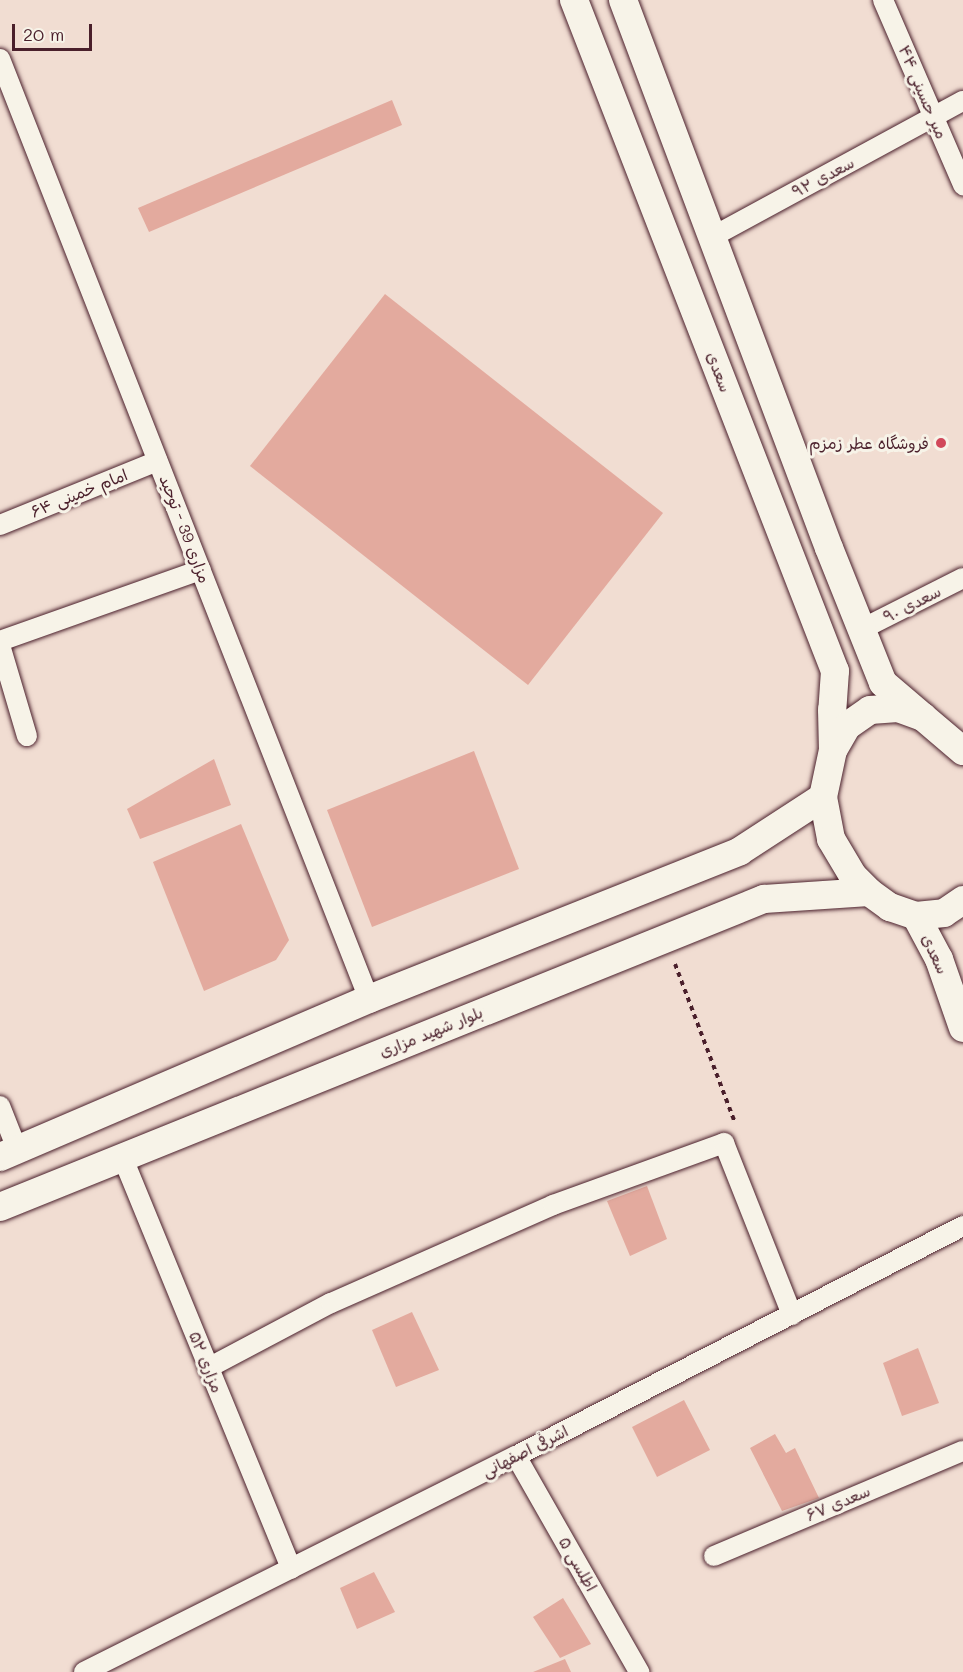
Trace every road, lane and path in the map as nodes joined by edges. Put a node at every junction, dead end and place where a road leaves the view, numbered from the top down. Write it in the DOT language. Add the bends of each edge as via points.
graph roads {
  1 [pos="574,0"];
  2 [pos="623,0"];
  3 [pos="883,0"];
  4 [pos="0,59"];
  5 [pos="963,101"];
  6 [pos="934,117"];
  7 [pos="963,185"];
  8 [pos="712,237"];
  9 [pos="158,461"];
  10 [pos="0,525"];
  11 [pos="201,570"];
  12 [pos="963,578"];
  13 [pos="862,629"];
  14 [pos="0,643"];
  15 [pos="948,734"];
  16 [pos="27,736"];
  17 [pos="833,750"];
  18 [pos="824,797"];
  19 [pos="869,892"];
  20 [pos="963,900"];
  21 [pos="916,916"];
  22 [pos="665,938"];
  23 [pos="369,999"];
  24 [pos="963,1028"];
  25 [pos="0,1106"];
  26 [pos="724,1143"];
  27 [pos="8,1153"];
  28 [pos="122,1156"];
  29 [pos="0,1207"];
  30 [pos="963,1226"];
  31 [pos="792,1315"];
  32 [pos="208,1368"];
  33 [pos="963,1451"];
  34 [pos="516,1456"];
  35 [pos="714,1556"];
  36 [pos="291,1569"];
  37 [pos="84,1672"];
  38 [pos="639,1672"];
  1 -- 17 [label="main road, سعدی" via="835,671"];
  2 -- 8 [label="main road"];
  3 -- 6 [label="street, میر حسینی ۴۴"];
  4 -- 9 [label="street, مزاری 39 - توحید"];
  5 -- 6 [label="street, سعدی ۹۲"];
  6 -- 7 [label="street, میر حسینی ۴۴"];
  6 -- 8 [label="street, سعدی ۹۲"];
  8 -- 13 [label="main road"];
  9 -- 10 [label="street, امام خمینی ۶۴"];
  9 -- 11 [label="street, مزاری 39 - توحید"];
  11 -- 14 [label="street"];
  11 -- 23 [label="street, مزاری 39 - توحید"];
  12 -- 13 [label="street, سعدی ۹۰"];
  13 -- 15 [label="main road" via="883,683"];
  14 -- 16 [label="street"];
  15 -- 17 [label="main road" via="898,708 870,710 847,726"];
  17 -- 18 [label="main road"];
  18 -- 19 [label="main road" via="831,839 853,876"];
  18 -- 23 [label="main road" via="740,851"];
  19 -- 21 [label="main road" via="890,907"];
  19 -- 22 [label="main road, بلوار شهید مزاری" via="764,898"];
  20 -- 21 [label="main road" via="944,913"];
  21 -- 24 [label="main road, سعدی" via="939,960"];
  22 -- 26 [label="path" via="736,1126"];
  22 -- 28 [label="main road, بلوار شهید مزاری"];
  23 -- 27 [label="main road"];
  25 -- 27 [label="street"];
  26 -- 31 [label="street"];
  26 -- 32 [label="street" via="554,1205 331,1304"];
  28 -- 29 [label="main road, بلوار شهید مزاری"];
  28 -- 32 [label="street, مزاری ۵۲"];
  30 -- 31 [label="street, اشرفی اصفهانی"];
  31 -- 34 [label="street, اشرفی اصفهانی"];
  32 -- 36 [label="street, مزاری ۵۲"];
  33 -- 35 [label="street, سعدی ۶۷"];
  34 -- 36 [label="street, اشرفی اصفهانی"];
  34 -- 38 [label="street, اطلسی ۵"];
  36 -- 37 [label="street, اشرفی اصفهانی"];
}
